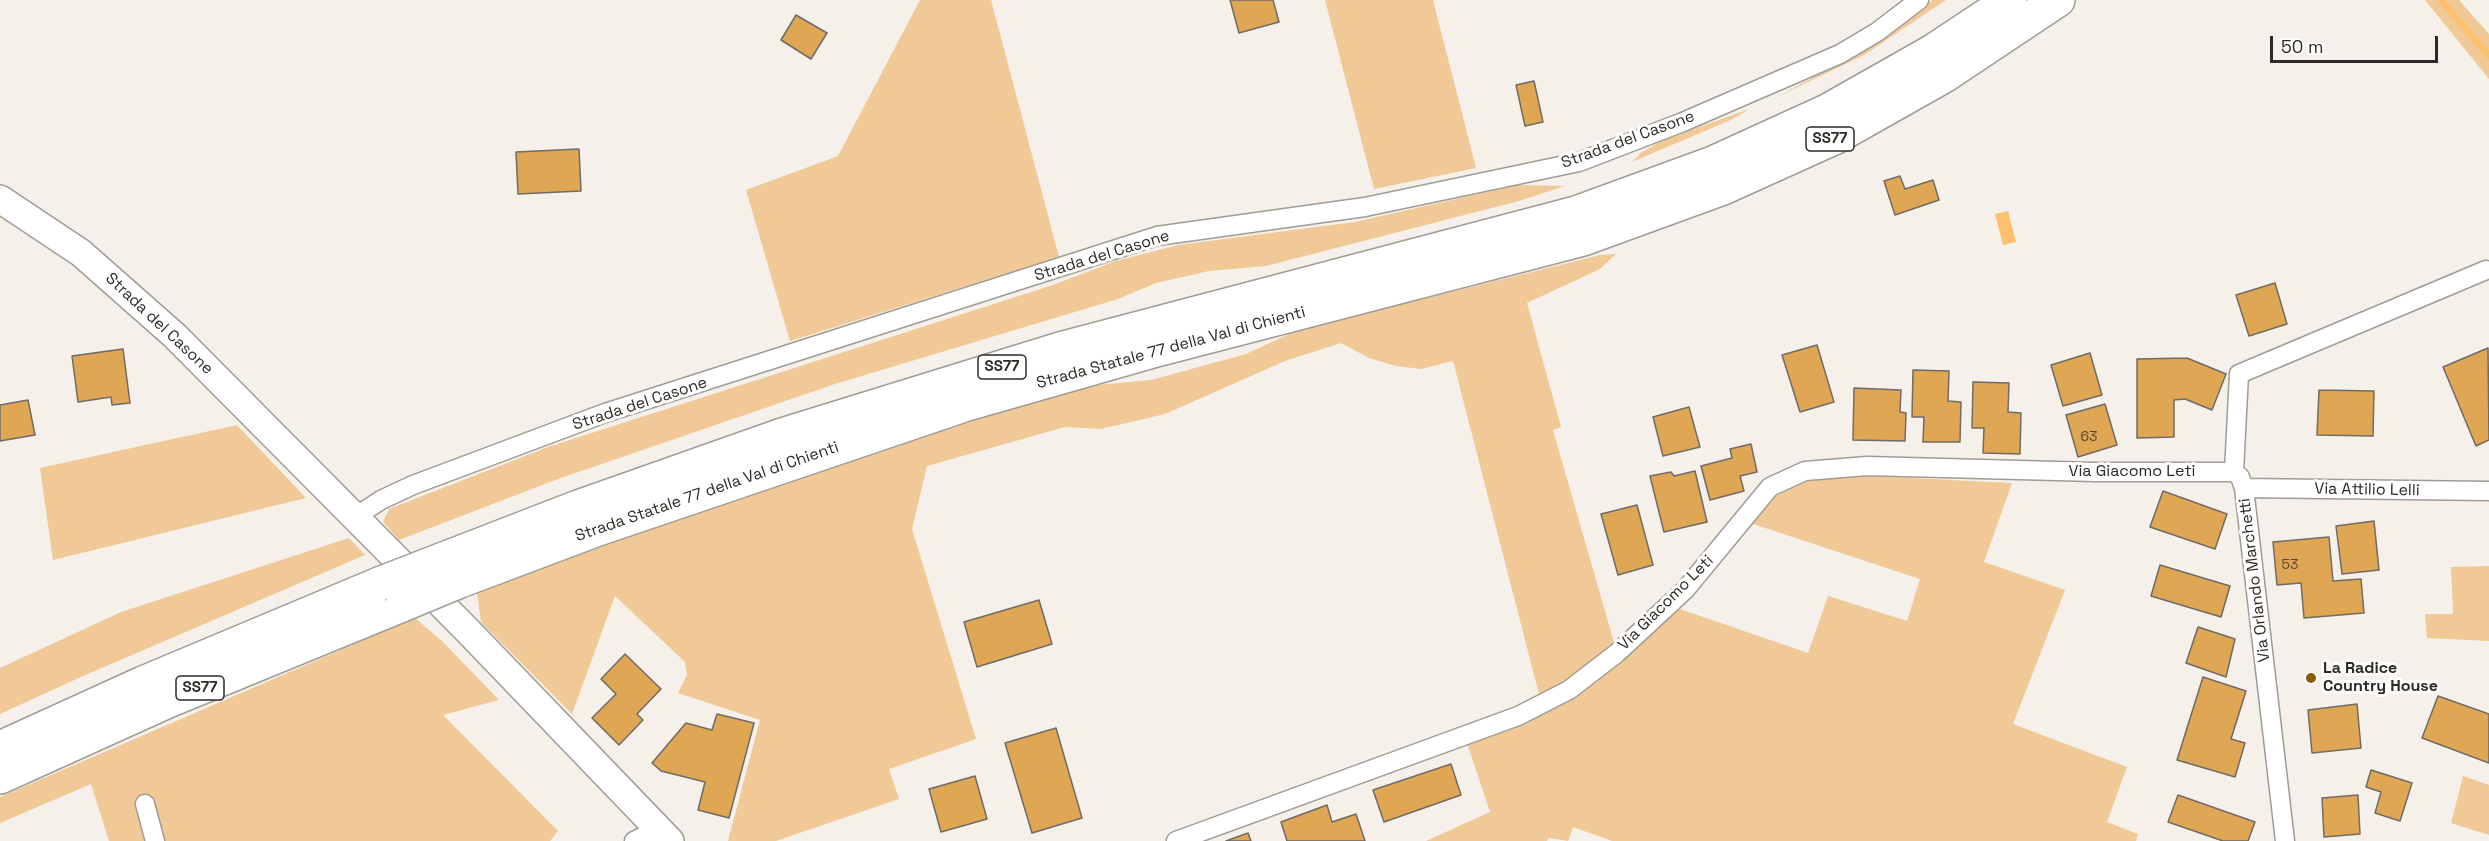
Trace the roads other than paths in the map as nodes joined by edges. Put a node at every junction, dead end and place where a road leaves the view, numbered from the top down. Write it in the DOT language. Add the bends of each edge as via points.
graph roads {
  1 [pos="1919,0"];
  2 [pos="2010,0"];
  3 [pos="2058,0"];
  4 [pos="0,199"];
  5 [pos="2486,270"];
  6 [pos="2234,472"];
  7 [pos="2244,488"];
  8 [pos="2489,491"];
  9 [pos="355,517"];
  10 [pos="451,571"];
  11 [pos="390,594"];
  12 [pos="0,748"];
  13 [pos="0,777"];
  14 [pos="145,804"];
  15 [pos="664,835"];
  16 [pos="154,841"];
  17 [pos="634,841"];
  18 [pos="1176,841"];
  19 [pos="2285,841"];
  1 -- 9 [label="street, Strada del Casone" via="1840,54 1579,162 1365,207 1157,236 605,413 413,485"];
  2 -- 10 [label="highway, Strada Statale 77 della Val di Chienti / SS77" via="1934,51 1827,111 1713,163 1576,213 1060,349 782,435 578,507"];
  3 -- 10 [label="highway, Strada Statale 77 della Val di Chienti / SS77" via="1944,76 1836,136 1723,188 1583,239 1160,349 964,405 598,529"];
  4 -- 9 [label="street, Strada del Casone" via="81,253 133,298"];
  5 -- 6 [label="street" via="2239,374"];
  6 -- 7 [label="street, Via Orlando Marchetti"];
  6 -- 18 [label="street, Via Giacomo Leti" via="1867,466 1805,471 1770,488 1685,590 1617,653 1569,690 1518,716"];
  7 -- 8 [label="street, Via Attilio Lelli"];
  7 -- 19 [label="street, Via Orlando Marchetti"];
  9 -- 15 [label="street, Strada del Casone"];
  10 -- 11 [label="highway, Strada Statale 77 della Val di Chienti / SS77, bridge"];
  11 -- 12 [label="highway, Strada Statale 77 della Val di Chienti / SS77" via="143,683"];
  11 -- 13 [label="highway, Strada Statale 77 della Val di Chienti / SS77"];
  14 -- 16 [label="street"];
  15 -- 17 [label="street"];
}
